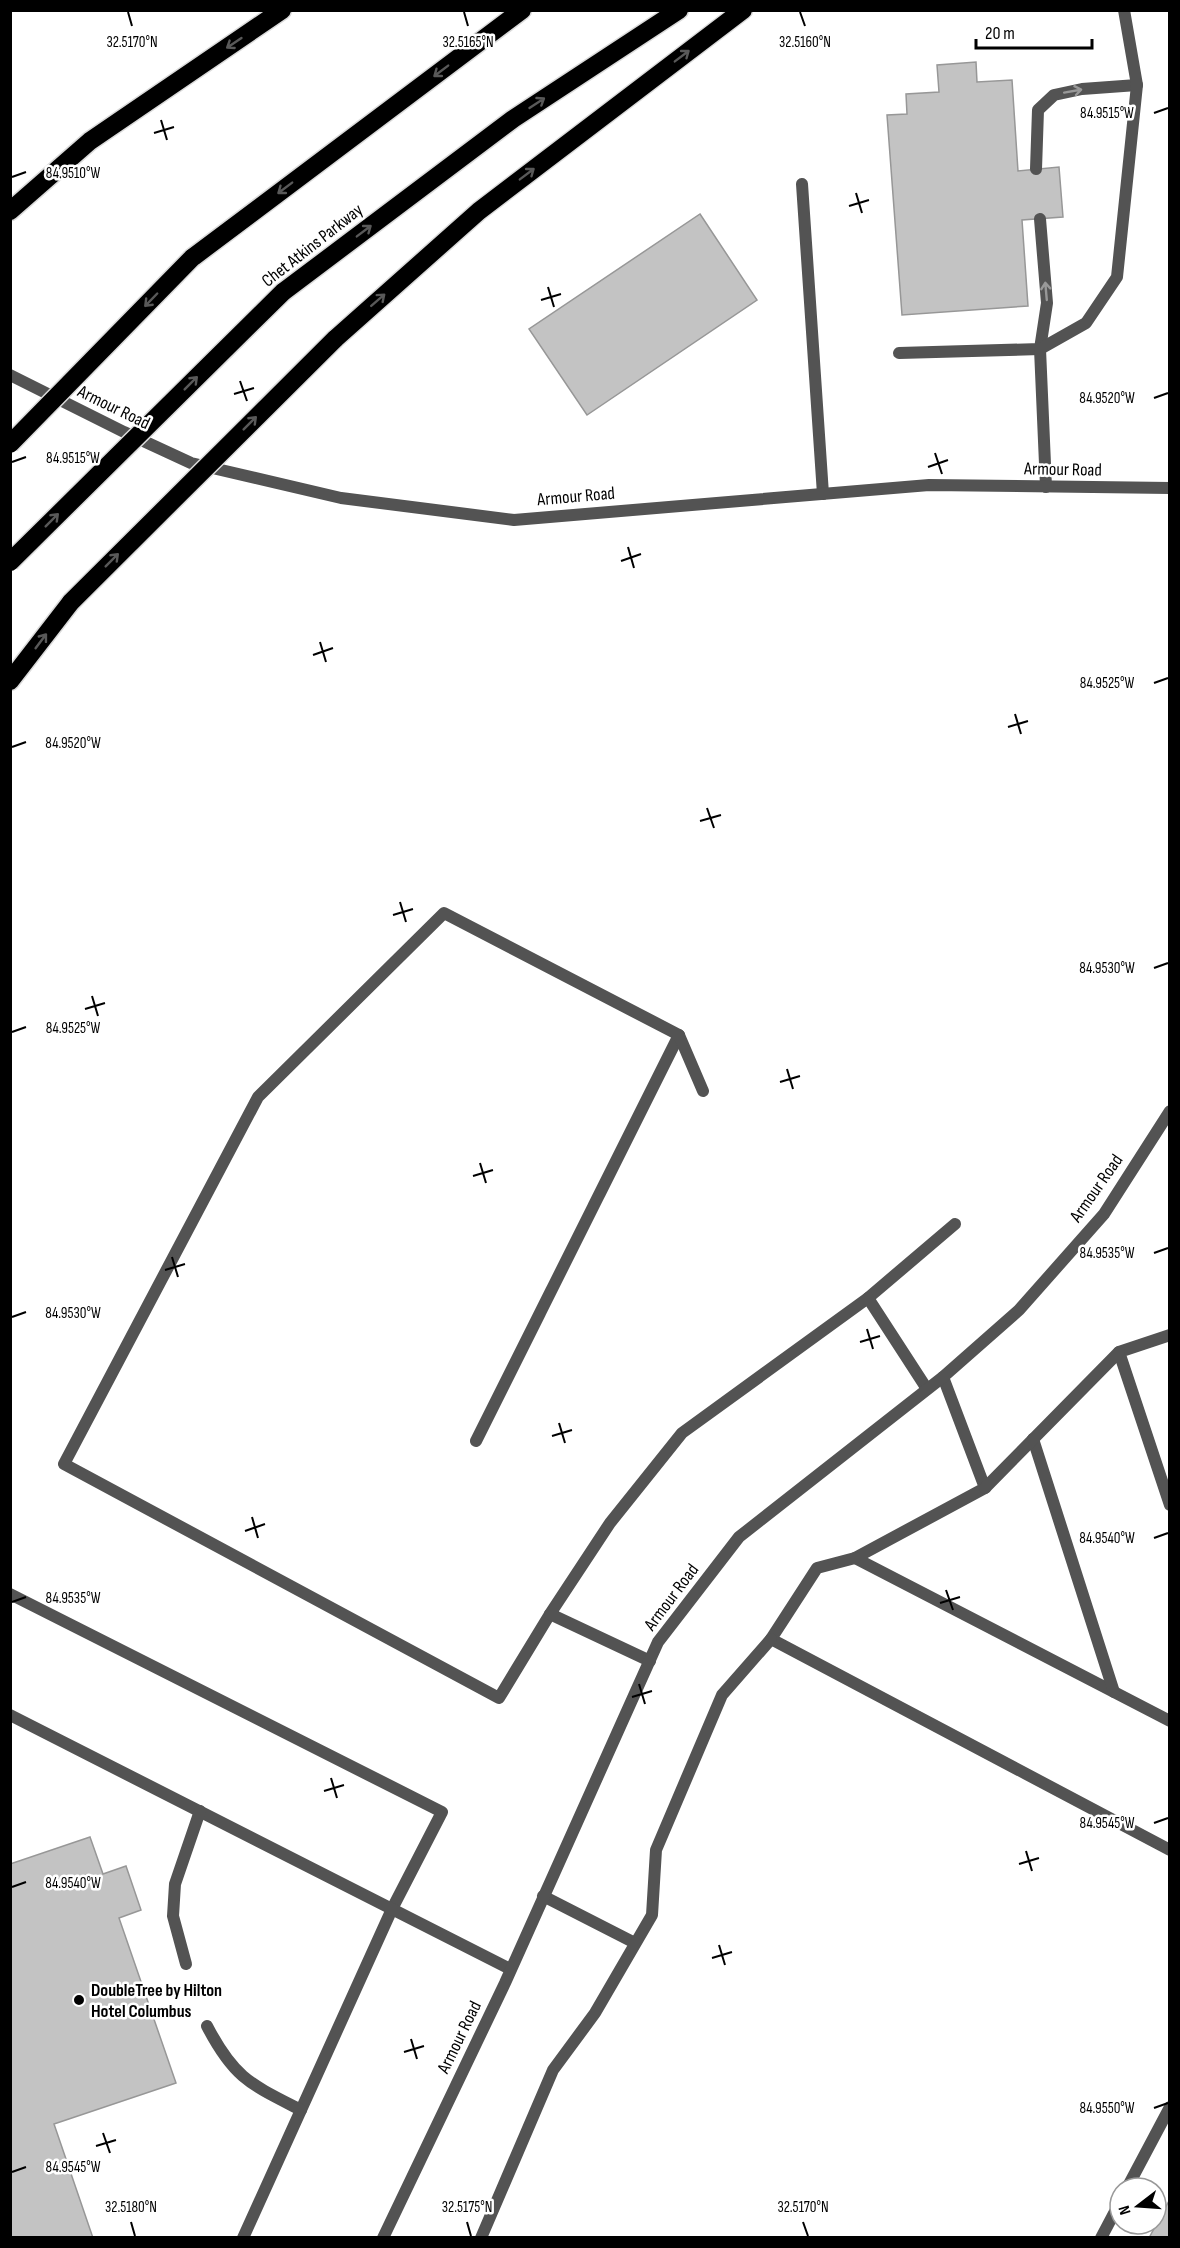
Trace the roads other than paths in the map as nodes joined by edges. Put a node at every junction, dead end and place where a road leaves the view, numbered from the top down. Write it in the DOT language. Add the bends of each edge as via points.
graph roads {
  1 [pos="282,10"];
  2 [pos="522,10"];
  3 [pos="679,10"];
  4 [pos="743,10"];
  5 [pos="1124,10"];
  6 [pos="1137,85"];
  7 [pos="1036,169"];
  8 [pos="802,184"];
  9 [pos="10,211"];
  10 [pos="1040,219"];
  11 [pos="1040,349"];
  12 [pos="899,353"];
  13 [pos="10,375"];
  14 [pos="10,444"];
  15 [pos="1046,486"];
  16 [pos="1170,488"];
  17 [pos="823,494"];
  18 [pos="10,562"];
  19 [pos="10,681"];
  20 [pos="679,1035"];
  21 [pos="703,1091"];
  22 [pos="1170,1111"];
  23 [pos="955,1224"];
  24 [pos="868,1298"];
  25 [pos="1170,1335"];
  26 [pos="1119,1352"];
  27 [pos="943,1377"];
  28 [pos="927,1389"];
  29 [pos="1034,1439"];
  30 [pos="476,1441"];
  31 [pos="985,1488"];
  32 [pos="1170,1505"];
  33 [pos="855,1558"];
  34 [pos="10,1594"];
  35 [pos="550,1614"];
  36 [pos="771,1639"];
  37 [pos="650,1661"];
  38 [pos="1113,1692"];
  39 [pos="10,1715"];
  40 [pos="1170,1721"];
  41 [pos="200,1811"];
  42 [pos="1170,1850"];
  43 [pos="543,1896"];
  44 [pos="392,1909"];
  45 [pos="635,1943"];
  46 [pos="186,1964"];
  47 [pos="510,1969"];
  48 [pos="207,2026"];
  49 [pos="1170,2107"];
  50 [pos="301,2110"];
  51 [pos="1133,2176"];
  52 [pos="243,2238"];
  53 [pos="382,2238"];
  54 [pos="481,2238"];
  1 -- 9 [label="highway, one-way" via="90,141"];
  2 -- 14 [label="highway, one-way, bridge" via="192,258"];
  18 -- 3 [label="highway, Chet Atkins Parkway, one-way, bridge" via="283,292 513,119"];
  19 -- 4 [label="highway, one-way, bridge" via="70,602 334,339 479,211"];
  5 -- 6 [label="street"];
  7 -- 6 [label="street, one-way" via="1038,110 1054,95"];
  6 -- 11 [label="street" via="1117,276 1086,323"];
  8 -- 17 [label="street"];
  11 -- 10 [label="street, one-way" via="1047,303"];
  11 -- 12 [label="street"];
  11 -- 15 [label="street"];
  13 -- 17 [label="street, Armour Road" via="191,463 341,498 514,520"];
  15 -- 16 [label="street, Armour Road"];
  15 -- 17 [label="street, Armour Road" via="929,485"];
  20 -- 21 [label="street"];
  20 -- 30 [label="street"];
  20 -- 35 [label="street" via="444,913 258,1097 64,1464 499,1698"];
  22 -- 27 [label="street, Armour Road" via="1104,1214 1019,1310"];
  23 -- 24 [label="street"];
  24 -- 28 [label="street"];
  24 -- 35 [label="street" via="682,1433 610,1523"];
  25 -- 26 [label="street"];
  26 -- 29 [label="street"];
  26 -- 32 [label="street"];
  27 -- 28 [label="street, Armour Road"];
  27 -- 31 [label="street"];
  28 -- 37 [label="street, Armour Road" via="739,1537 658,1642"];
  29 -- 31 [label="street"];
  29 -- 38 [label="street"];
  31 -- 33 [label="street"];
  33 -- 36 [label="street" via="817,1568"];
  33 -- 38 [label="street"];
  34 -- 44 [label="street" via="442,1812"];
  35 -- 37 [label="street"];
  36 -- 42 [label="street"];
  36 -- 45 [label="street" via="722,1695 656,1850 652,1915"];
  37 -- 43 [label="street, Armour Road"];
  38 -- 40 [label="street"];
  39 -- 41 [label="street"];
  41 -- 44 [label="street"];
  41 -- 46 [label="street" via="175,1884 173,1916"];
  43 -- 45 [label="street"];
  43 -- 47 [label="street, Armour Road"];
  44 -- 47 [label="street"];
  44 -- 50 [label="street"];
  45 -- 54 [label="street" via="595,2013 553,2070"];
  47 -- 53 [label="street, Armour Road"];
  48 -- 50 [label="street" via="239,2075"];
  49 -- 51 [label="street"];
  50 -- 52 [label="street"];
}
